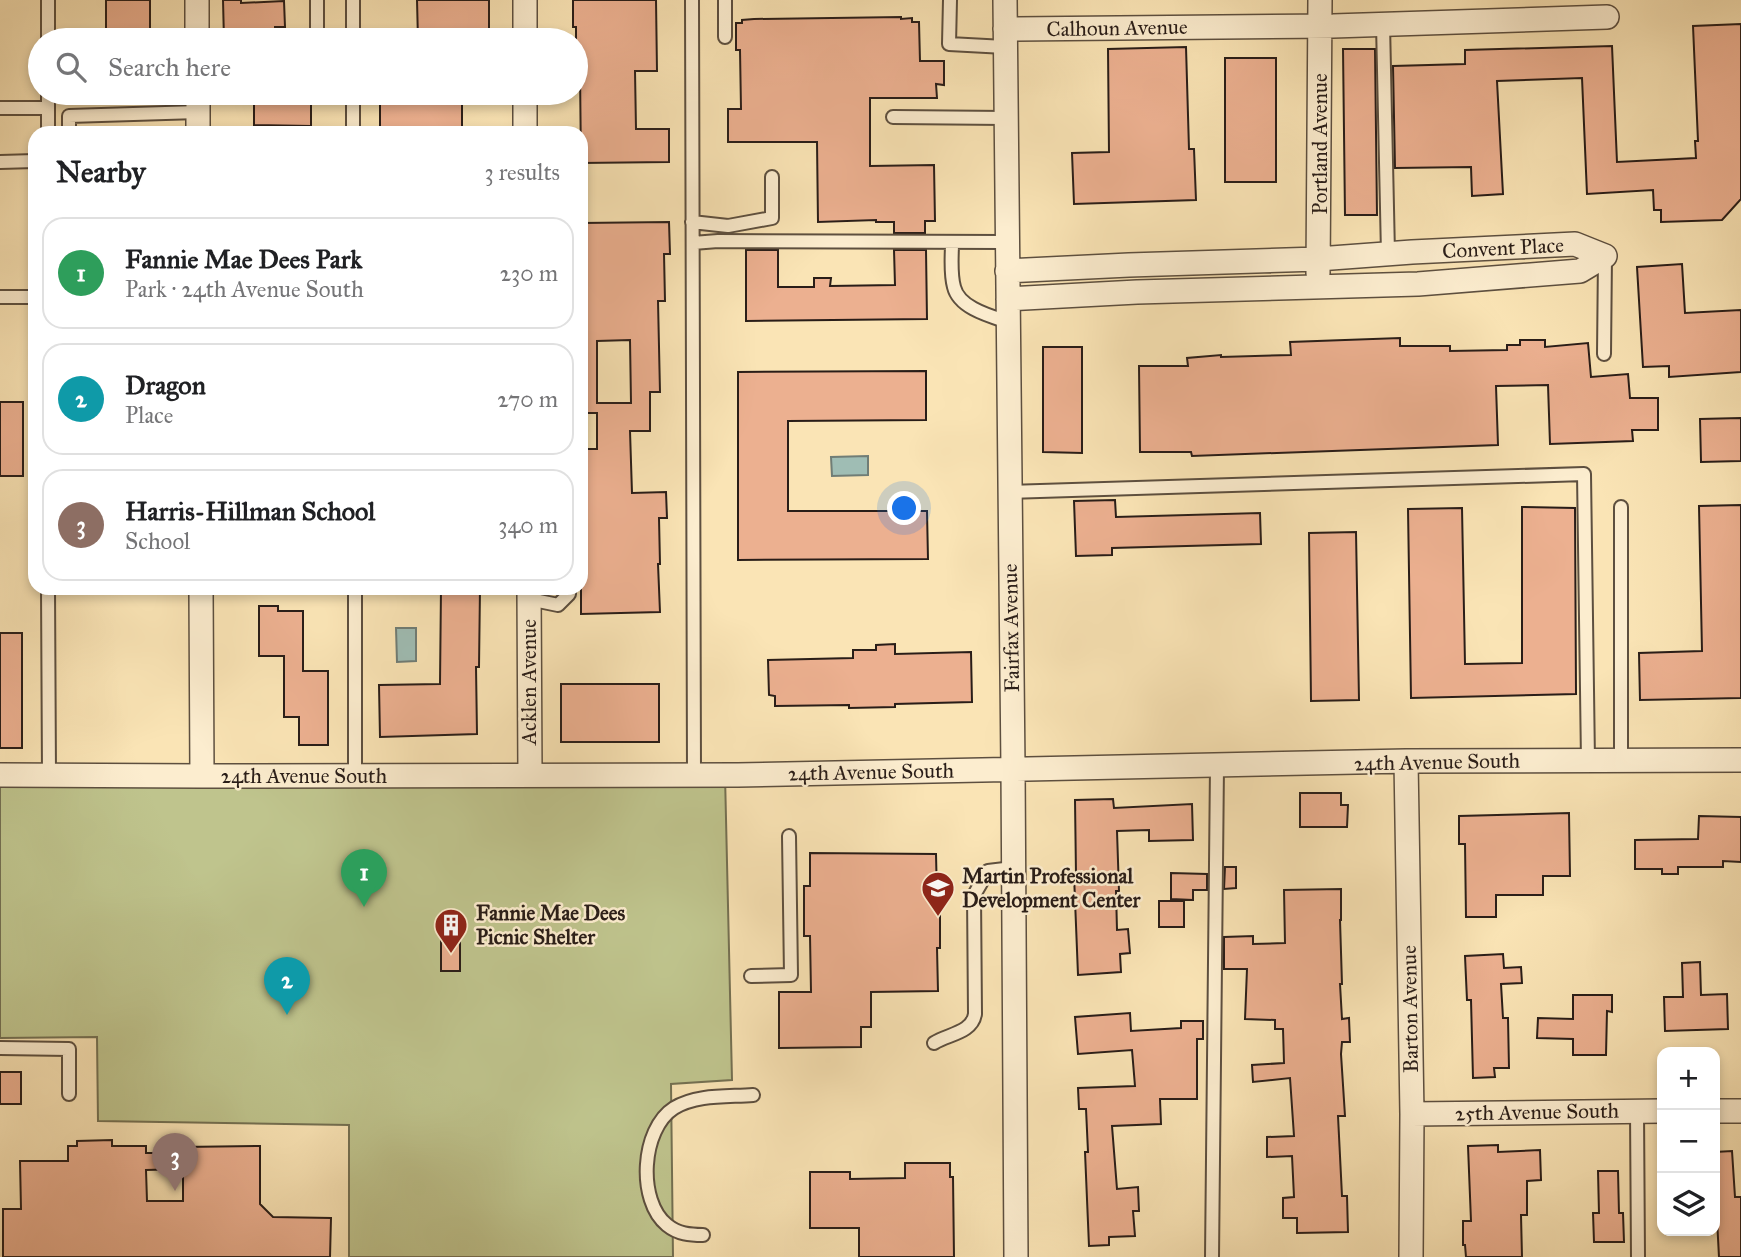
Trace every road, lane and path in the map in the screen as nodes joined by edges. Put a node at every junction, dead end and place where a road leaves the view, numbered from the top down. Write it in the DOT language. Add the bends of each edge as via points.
graph roads {
  1 [pos="48,0"];
  2 [pos="197,0"];
  3 [pos="317,0"];
  4 [pos="353,0"];
  5 [pos="525,0"];
  6 [pos="692,0"];
  7 [pos="725,0"];
  8 [pos="950,0"];
  9 [pos="1005,0"];
  10 [pos="1320,0"];
  11 [pos="1606,17"];
  12 [pos="1383,24"];
  13 [pos="1321,26"];
  14 [pos="48,28"];
  15 [pos="197,28"];
  16 [pos="317,28"];
  17 [pos="353,28"];
  18 [pos="525,28"];
  19 [pos="725,37"];
  20 [pos="1005,38"];
  21 [pos="48,105"];
  22 [pos="353,105"];
  23 [pos="525,105"];
  24 [pos="0,108"];
  25 [pos="48,112"];
  26 [pos="198,113"];
  27 [pos="69,116"];
  28 [pos="893,117"];
  29 [pos="1006,118"];
  30 [pos="48,126"];
  31 [pos="68,126"];
  32 [pos="353,126"];
  33 [pos="525,126"];
  34 [pos="28,161"];
  35 [pos="0,162"];
  36 [pos="772,177"];
  37 [pos="692,222"];
  38 [pos="952,242"];
  39 [pos="1007,242"];
  40 [pos="693,243"];
  41 [pos="1388,254"];
  42 [pos="1605,256"];
  43 [pos="1318,259"];
  44 [pos="1007,271"];
  45 [pos="1318,288"];
  46 [pos="0,297"];
  47 [pos="28,297"];
  48 [pos="1008,310"];
  49 [pos="1604,354"];
  50 [pos="1009,492"];
  51 [pos="1621,507"];
  52 [pos="48,595"];
  53 [pos="201,595"];
  54 [pos="355,595"];
  55 [pos="529,595"];
  56 [pos="534,595"];
  57 [pos="568,595"];
  58 [pos="1741,760"];
  59 [pos="1406,761"];
  60 [pos="1588,761"];
  61 [pos="1620,761"];
  62 [pos="1217,766"];
  63 [pos="1013,768"];
  64 [pos="0,775"];
  65 [pos="49,775"];
  66 [pos="530,775"];
  67 [pos="694,775"];
  68 [pos="202,776"];
  69 [pos="355,776"];
  70 [pos="789,836"];
  71 [pos="1013,868"];
  72 [pos="751,976"];
  73 [pos="934,1043"];
  74 [pos="0,1048"];
  75 [pos="69,1094"];
  76 [pos="754,1095"];
  77 [pos="1637,1111"];
  78 [pos="1657,1111"];
  79 [pos="1720,1111"];
  80 [pos="1741,1111"];
  81 [pos="1412,1114"];
  82 [pos="703,1235"];
  83 [pos="1016,1257"];
  84 [pos="1212,1257"];
  85 [pos="1411,1257"];
  86 [pos="1637,1257"];
  1 -- 14 [label="lane"];
  2 -- 15 [label="street"];
  3 -- 16 [label="lane"];
  4 -- 17 [label="lane"];
  5 -- 18 [label="street"];
  6 -- 37 [label="lane"];
  7 -- 19 [label="lane"];
  8 -- 20 [label="lane" via="949,44"];
  9 -- 20 [label="street, Fairfax Avenue"];
  10 -- 13 [label="street, Portland Avenue"];
  11 -- 12 [label="street, Calhoun Avenue"];
  12 -- 13 [label="street, Calhoun Avenue"];
  12 -- 41 [label="lane"];
  13 -- 20 [label="street, Calhoun Avenue"];
  13 -- 43 [label="street, Portland Avenue"];
  20 -- 29 [label="street, Fairfax Avenue"];
  21 -- 25 [label="lane"];
  22 -- 32 [label="lane"];
  23 -- 33 [label="street"];
  24 -- 25 [label="lane"];
  25 -- 27 [label="lane"];
  25 -- 30 [label="lane"];
  26 -- 27 [label="lane"];
  27 -- 31 [label="lane"];
  28 -- 29 [label="lane"];
  29 -- 39 [label="street, Fairfax Avenue"];
  34 -- 35 [label="lane"];
  36 -- 37 [label="lane" via="772,218 728,226"];
  37 -- 40 [label="lane"];
  38 -- 39 [label="lane"];
  38 -- 40 [label="lane"];
  38 -- 48 [label="lane" via="954,288 960,299 980,312"];
  39 -- 44 [label="street, Fairfax Avenue"];
  40 -- 67 [label="lane"];
  41 -- 42 [label="street, Convent Place" via="1574,244"];
  41 -- 43 [label="street, Convent Place"];
  42 -- 45 [label="street, Convent Place" via="1580,271"];
  42 -- 49 [label="lane"];
  43 -- 44 [label="street, Convent Place"];
  43 -- 45 [label="street, Portland Avenue"];
  44 -- 48 [label="street, Fairfax Avenue"];
  45 -- 48 [label="street, Convent Place" via="1137,292"];
  46 -- 47 [label="lane"];
  48 -- 50 [label="street, Fairfax Avenue"];
  50 -- 60 [label="lane" via="1584,474"];
  50 -- 63 [label="street, Fairfax Avenue"];
  51 -- 61 [label="lane"];
  52 -- 65 [label="lane"];
  53 -- 68 [label="street"];
  54 -- 69 [label="lane"];
  55 -- 66 [label="street, Acklen Avenue"];
  56 -- 57 [label="lane" via="558,605"];
  58 -- 61 [label="street, 24th Avenue South"];
  59 -- 60 [label="street, 24th Avenue South"];
  59 -- 62 [label="street, 24th Avenue South"];
  59 -- 81 [label="street, Barton Avenue"];
  60 -- 61 [label="street, 24th Avenue South"];
  62 -- 63 [label="street, 24th Avenue South"];
  62 -- 84 [label="lane"];
  63 -- 67 [label="street, 24th Avenue South"];
  63 -- 71 [label="street, Fairfax Avenue"];
  64 -- 65 [label="street, 24th Avenue South"];
  65 -- 68 [label="street, 24th Avenue South"];
  66 -- 67 [label="street, 24th Avenue South"];
  66 -- 69 [label="street, 24th Avenue South"];
  68 -- 69 [label="street, 24th Avenue South"];
  70 -- 72 [label="lane" via="791,975"];
  71 -- 73 [label="lane" via="988,872 974,895 973,1022"];
  71 -- 83 [label="street, Fairfax Avenue"];
  74 -- 75 [label="lane" via="69,1049"];
  76 -- 82 [label="lane" via="701,1098 675,1108 651,1139 651,1199 671,1228"];
  77 -- 78 [label="street, 25th Avenue South"];
  77 -- 81 [label="street, 25th Avenue South"];
  77 -- 86 [label="lane"];
  79 -- 80 [label="street"];
  81 -- 85 [label="street, Barton Avenue"];
}
